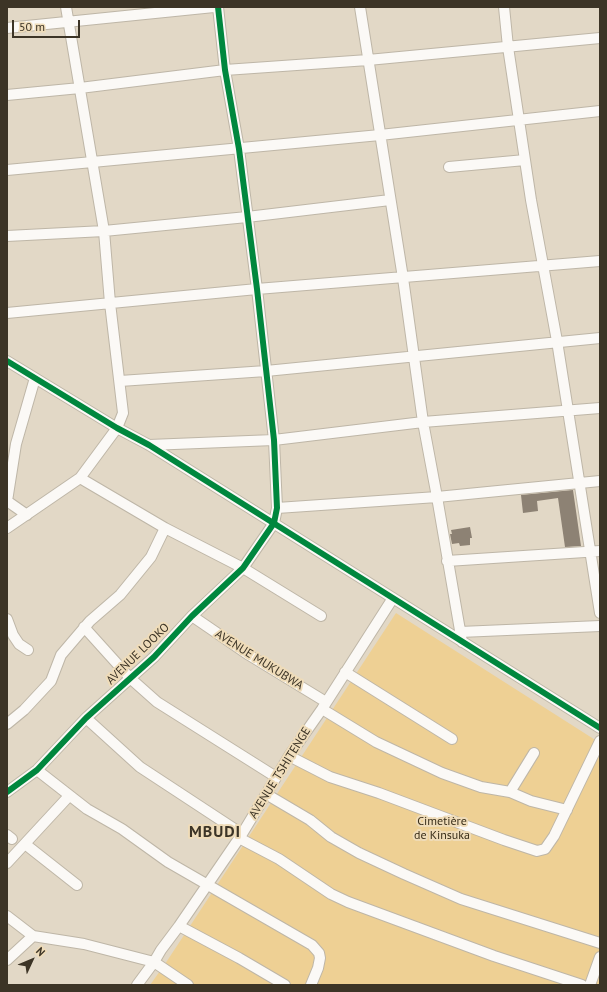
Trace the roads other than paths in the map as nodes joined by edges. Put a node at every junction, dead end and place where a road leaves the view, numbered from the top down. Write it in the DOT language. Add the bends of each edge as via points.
graph roads {
  1 [pos="66,7"];
  2 [pos="214,7"];
  3 [pos="218,7"];
  4 [pos="360,7"];
  5 [pos="504,7"];
  6 [pos="69,22"];
  7 [pos="7,28"];
  8 [pos="600,38"];
  9 [pos="508,46"];
  10 [pos="368,60"];
  11 [pos="225,70"];
  12 [pos="80,88"];
  13 [pos="7,96"];
  14 [pos="600,111"];
  15 [pos="520,121"];
  16 [pos="380,135"];
  17 [pos="239,148"];
  18 [pos="525,160"];
  19 [pos="92,162"];
  20 [pos="449,167"];
  21 [pos="7,170"];
  22 [pos="390,200"];
  23 [pos="247,217"];
  24 [pos="104,230"];
  25 [pos="7,236"];
  26 [pos="600,261"];
  27 [pos="542,266"];
  28 [pos="403,278"];
  29 [pos="257,289"];
  30 [pos="110,303"];
  31 [pos="7,313"];
  32 [pos="600,338"];
  33 [pos="557,341"];
  34 [pos="413,356"];
  35 [pos="7,361"];
  36 [pos="266,371"];
  37 [pos="35,378"];
  38 [pos="120,381"];
  39 [pos="600,408"];
  40 [pos="567,412"];
  41 [pos="423,422"];
  42 [pos="117,428"];
  43 [pos="274,440"];
  44 [pos="149,445"];
  45 [pos="80,478"];
  46 [pos="600,481"];
  47 [pos="579,483"];
  48 [pos="437,496"];
  49 [pos="7,501"];
  50 [pos="277,508"];
  51 [pos="27,515"];
  52 [pos="274,523"];
  53 [pos="7,528"];
  54 [pos="164,528"];
  55 [pos="595,552"];
  56 [pos="447,561"];
  57 [pos="243,568"];
  58 [pos="393,598"];
  59 [pos="600,613"];
  60 [pos="192,616"];
  61 [pos="321,616"];
  62 [pos="7,619"];
  63 [pos="600,626"];
  64 [pos="84,627"];
  65 [pos="461,637"];
  66 [pos="28,650"];
  67 [pos="345,672"];
  68 [pos="130,678"];
  69 [pos="324,705"];
  70 [pos="86,718"];
  71 [pos="7,724"];
  72 [pos="600,728"];
  73 [pos="452,739"];
  74 [pos="600,741"];
  75 [pos="534,753"];
  76 [pos="289,756"];
  77 [pos="37,770"];
  78 [pos="276,777"];
  79 [pos="7,792"];
  80 [pos="510,792"];
  81 [pos="266,794"];
  82 [pos="69,796"];
  83 [pos="567,810"];
  84 [pos="241,836"];
  85 [pos="26,844"];
  86 [pos="7,863"];
  87 [pos="77,884"];
  88 [pos="207,885"];
  89 [pos="7,916"];
  90 [pos="179,926"];
  91 [pos="33,936"];
  92 [pos="600,943"];
  93 [pos="600,957"];
  94 [pos="7,960"];
  95 [pos="154,962"];
  96 [pos="137,985"];
  97 [pos="188,985"];
  98 [pos="285,985"];
  99 [pos="311,985"];
  100 [pos="582,985"];
  101 [pos="590,985"];
  1 -- 6 [label="street"];
  2 -- 6 [label="street"];
  3 -- 11 [label="street"];
  4 -- 10 [label="street"];
  5 -- 9 [label="street"];
  6 -- 7 [label="street"];
  6 -- 12 [label="street"];
  8 -- 9 [label="street"];
  9 -- 10 [label="street"];
  9 -- 15 [label="street"];
  10 -- 11 [label="street"];
  10 -- 16 [label="street"];
  11 -- 12 [label="street"];
  11 -- 17 [label="street"];
  12 -- 13 [label="street"];
  12 -- 19 [label="street"];
  14 -- 15 [label="street"];
  15 -- 16 [label="street"];
  15 -- 18 [label="street"];
  16 -- 17 [label="street"];
  16 -- 22 [label="street"];
  17 -- 19 [label="street"];
  17 -- 23 [label="street"];
  18 -- 20 [label="street"];
  18 -- 27 [label="street"];
  19 -- 21 [label="street"];
  19 -- 24 [label="street"];
  22 -- 23 [label="street"];
  22 -- 28 [label="street"];
  23 -- 24 [label="street"];
  23 -- 29 [label="street"];
  24 -- 25 [label="street"];
  24 -- 30 [label="street"];
  26 -- 27 [label="street"];
  27 -- 28 [label="street"];
  27 -- 33 [label="street"];
  28 -- 29 [label="street"];
  28 -- 34 [label="street"];
  29 -- 30 [label="street"];
  29 -- 36 [label="street"];
  30 -- 31 [label="street"];
  30 -- 38 [label="street"];
  32 -- 33 [label="street"];
  33 -- 34 [label="street"];
  33 -- 40 [label="street"];
  34 -- 36 [label="street"];
  34 -- 41 [label="street"];
  35 -- 37 [label="street"];
  36 -- 38 [label="street"];
  36 -- 43 [label="street"];
  37 -- 42 [label="street"];
  37 -- 49 [label="street" via="16,444"];
  38 -- 42 [label="street" via="123,413"];
  39 -- 40 [label="street"];
  40 -- 41 [label="street"];
  40 -- 47 [label="street"];
  41 -- 43 [label="street"];
  41 -- 48 [label="street"];
  42 -- 44 [label="street"];
  42 -- 45 [label="street"];
  43 -- 44 [label="street"];
  43 -- 50 [label="street"];
  44 -- 52 [label="street"];
  45 -- 51 [label="street"];
  45 -- 54 [label="street"];
  46 -- 47 [label="street"];
  47 -- 48 [label="street"];
  47 -- 55 [label="street"];
  48 -- 50 [label="street"];
  48 -- 56 [label="street"];
  49 -- 51 [label="street"];
  50 -- 52 [label="street"];
  51 -- 53 [label="street"];
  52 -- 57 [label="street, AVENUE LOOKO"];
  52 -- 58 [label="street"];
  54 -- 57 [label="street"];
  54 -- 64 [label="street" via="151,557 120,595"];
  55 -- 56 [label="street"];
  55 -- 59 [label="street"];
  56 -- 65 [label="street"];
  57 -- 60 [label="street, AVENUE LOOKO"];
  57 -- 61 [label="street"];
  58 -- 65 [label="street"];
  58 -- 67 [label="street, AVENUE TSHITENGE"];
  60 -- 68 [label="street, AVENUE LOOKO" via="154,657"];
  60 -- 69 [label="street, AVENUE MUKUBWA"];
  62 -- 66 [label="street" via="19,644"];
  63 -- 65 [label="street"];
  64 -- 68 [label="street"];
  64 -- 71 [label="street" via="61,655 51,681"];
  65 -- 72 [label="street"];
  67 -- 69 [label="street, AVENUE TSHITENGE"];
  67 -- 73 [label="street"];
  68 -- 70 [label="street, AVENUE LOOKO"];
  68 -- 78 [label="street" via="157,702"];
  69 -- 76 [label="street, AVENUE TSHITENGE"];
  69 -- 80 [label="street, AVENUE MUKUBWA" via="352,728 404,756 481,787"];
  70 -- 77 [label="street, AVENUE LOOKO"];
  70 -- 84 [label="street" via="140,767"];
  74 -- 83 [label="street"];
  75 -- 80 [label="street"];
  76 -- 78 [label="street, AVENUE TSHITENGE"];
  76 -- 83 [label="street" via="330,777 537,851 545,849"];
  77 -- 79 [label="street, AVENUE LOOKO"];
  77 -- 82 [label="street"];
  78 -- 81 [label="street, AVENUE TSHITENGE"];
  80 -- 83 [label="street, AVENUE MUKUBWA" via="531,801"];
  81 -- 84 [label="street, AVENUE TSHITENGE"];
  81 -- 92 [label="street" via="310,820 331,837 398,871 461,899"];
  82 -- 85 [label="street"];
  82 -- 88 [label="street"];
  84 -- 88 [label="street, AVENUE TSHITENGE"];
  84 -- 100 [label="street" via="331,894 348,902 494,956"];
  85 -- 86 [label="street"];
  85 -- 87 [label="street"];
  88 -- 90 [label="street, AVENUE TSHITENGE"];
  88 -- 99 [label="street" via="312,945 320,958"];
  89 -- 91 [label="street"];
  90 -- 95 [label="street, AVENUE TSHITENGE"];
  90 -- 98 [label="street"];
  91 -- 94 [label="street"];
  91 -- 95 [label="street" via="84,944"];
  93 -- 101 [label="street"];
  95 -- 96 [label="street, AVENUE TSHITENGE"];
  95 -- 97 [label="street"];
}
